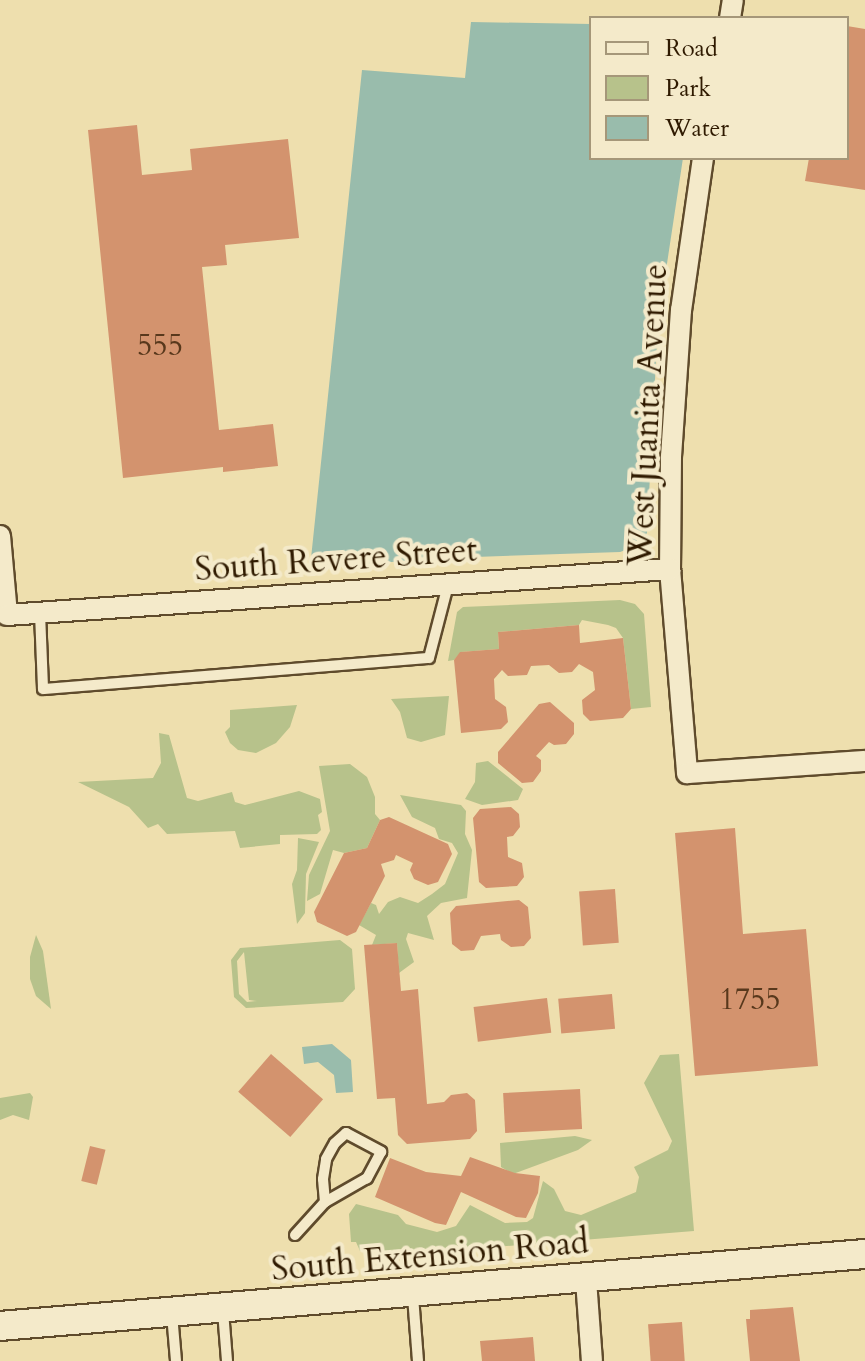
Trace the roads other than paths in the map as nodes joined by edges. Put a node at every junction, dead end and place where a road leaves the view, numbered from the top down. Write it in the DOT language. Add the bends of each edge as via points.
graph roads {
  1 [pos="703,160"];
  2 [pos="0,536"];
  3 [pos="670,569"];
  4 [pos="448,585"];
  5 [pos="40,613"];
  6 [pos="865,761"];
  7 [pos="325,1202"];
  8 [pos="295,1235"];
  9 [pos="865,1254"];
  10 [pos="586,1280"];
  11 [pos="413,1294"];
  12 [pos="223,1309"];
  13 [pos="172,1312"];
  14 [pos="0,1326"];
  15 [pos="176,1361"];
  16 [pos="227,1361"];
  17 [pos="418,1361"];
  18 [pos="592,1361"];
  1 -- 3 [label="street, West Juanita Avenue" via="681,310"];
  2 -- 5 [label="street, South Revere Street" via="7,615"];
  3 -- 4 [label="street, South Revere Street"];
  3 -- 6 [label="street, West Juanita Avenue" via="687,773"];
  4 -- 5 [label="street, South Revere Street"];
  4 -- 5 [label="lane" via="429,658 43,689"];
  7 -- 7 [label="lane" via="326,1159 346,1133 381,1152 367,1178"];
  7 -- 8 [label="lane"];
  9 -- 10 [label="street, South Extension Road"];
  10 -- 11 [label="street, South Extension Road"];
  10 -- 18 [label="street"];
  11 -- 12 [label="street, South Extension Road"];
  11 -- 17 [label="lane"];
  12 -- 13 [label="street, South Extension Road"];
  12 -- 16 [label="lane"];
  13 -- 14 [label="street, South Extension Road"];
  13 -- 15 [label="lane"];
}
